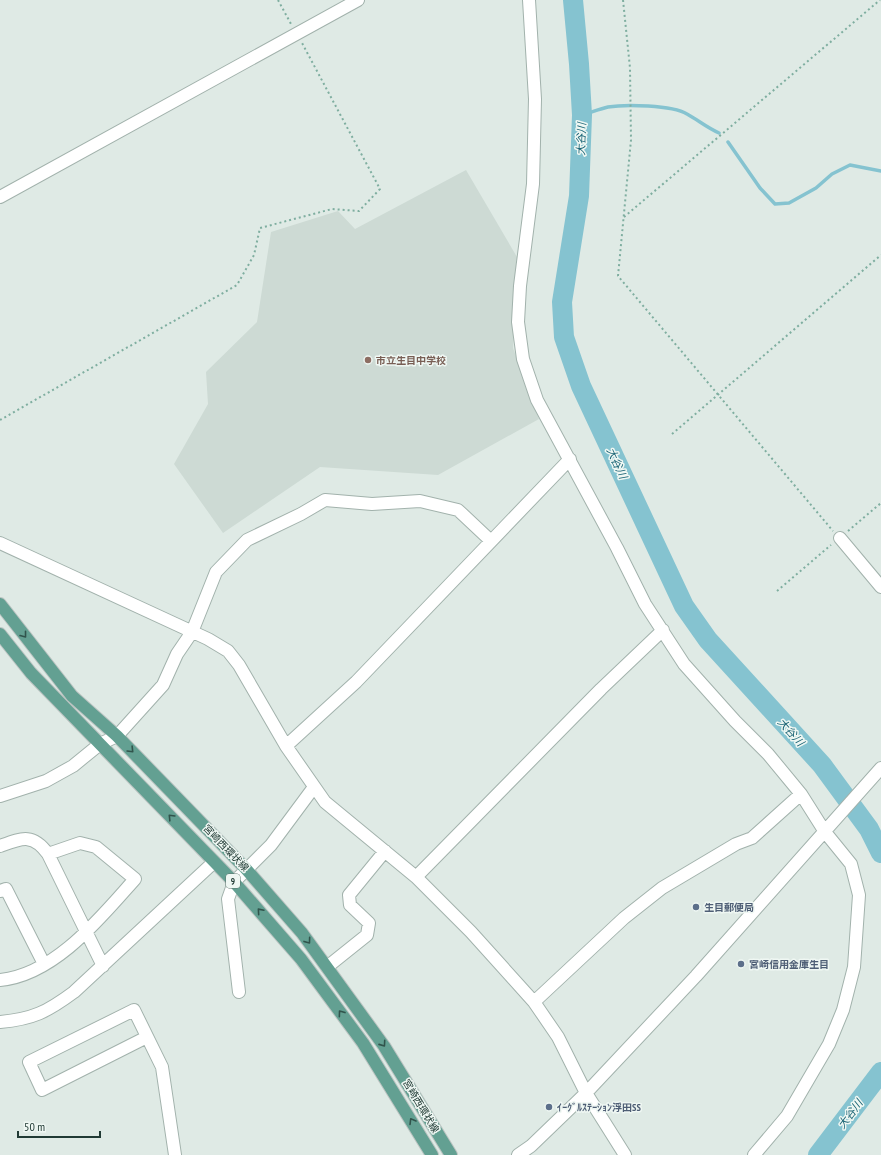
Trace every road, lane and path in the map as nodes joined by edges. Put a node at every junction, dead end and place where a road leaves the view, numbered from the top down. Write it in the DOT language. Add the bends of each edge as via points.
graph roads {
  1 [pos="278,0"];
  2 [pos="358,0"];
  3 [pos="530,0"];
  4 [pos="623,0"];
  5 [pos="880,0"];
  6 [pos="297,34"];
  7 [pos="0,197"];
  8 [pos="623,218"];
  9 [pos="881,255"];
  10 [pos="719,395"];
  11 [pos="0,420"];
  12 [pos="672,434"];
  13 [pos="570,459"];
  14 [pos="881,503"];
  15 [pos="840,538"];
  16 [pos="491,541"];
  17 [pos="0,543"];
  18 [pos="881,587"];
  19 [pos="777,591"];
  20 [pos="0,604"];
  21 [pos="663,630"];
  22 [pos="192,632"];
  23 [pos="0,634"];
  24 [pos="117,736"];
  25 [pos="100,744"];
  26 [pos="286,746"];
  27 [pos="881,768"];
  28 [pos="314,787"];
  29 [pos="801,794"];
  30 [pos="0,796"];
  31 [pos="825,832"];
  32 [pos="0,846"];
  33 [pos="385,851"];
  34 [pos="48,854"];
  35 [pos="214,862"];
  36 [pos="246,869"];
  37 [pos="416,877"];
  38 [pos="234,882"];
  39 [pos="0,891"];
  40 [pos="87,933"];
  41 [pos="44,964"];
  42 [pos="103,966"];
  43 [pos="327,967"];
  44 [pos="0,980"];
  45 [pos="239,992"];
  46 [pos="534,1002"];
  47 [pos="0,1022"];
  48 [pos="147,1036"];
  49 [pos="586,1093"];
  50 [pos="175,1155"];
  51 [pos="432,1155"];
  52 [pos="451,1155"];
  53 [pos="518,1155"];
  54 [pos="625,1155"];
  55 [pos="754,1155"];
  1 -- 6 [label="path"];
  2 -- 6 [label="street"];
  3 -- 13 [label="street" via="536,99 533,184 518,322 523,359 537,400"];
  4 -- 8 [label="path" via="630,68 631,140"];
  5 -- 8 [label="path"];
  6 -- 7 [label="street"];
  6 -- 11 [label="path" via="380,189 359,211 332,209 260,228 254,255 237,285"];
  8 -- 10 [label="path" via="618,276"];
  9 -- 10 [label="path"];
  10 -- 12 [label="path"];
  10 -- 15 [label="path"];
  13 -- 16 [label="street"];
  13 -- 21 [label="street" via="644,604"];
  14 -- 15 [label="path"];
  15 -- 18 [label="street"];
  15 -- 19 [label="path"];
  16 -- 22 [label="street" via="458,510 420,500 372,504 325,500 247,540 216,572"];
  16 -- 26 [label="street" via="356,682"];
  17 -- 22 [label="street"];
  20 -- 24 [label="main road, 宮崎西環状線 / 9, one-way" via="72,696"];
  21 -- 29 [label="street" via="684,664 768,754"];
  21 -- 37 [label="street" via="585,705"];
  22 -- 24 [label="street" via="177,654 163,685"];
  22 -- 26 [label="street" via="228,651 243,671"];
  23 -- 25 [label="main road, 宮崎西環状線 / 9" via="31,673"];
  24 -- 25 [label="street"];
  24 -- 36 [label="main road, 宮崎西環状線 / 9, one-way"];
  25 -- 30 [label="street" via="73,766 46,781"];
  35 -- 25 [label="main road, 宮崎西環状線 / 9, one-way"];
  26 -- 28 [label="street"];
  27 -- 31 [label="street"];
  28 -- 33 [label="street" via="325,802"];
  28 -- 36 [label="street" via="271,845"];
  29 -- 31 [label="street"];
  29 -- 46 [label="street" via="752,838 729,848 662,888 624,918"];
  31 -- 49 [label="street" via="696,976"];
  31 -- 55 [label="street" via="851,864 859,895 854,967 843,1010 829,1044 787,1116"];
  32 -- 34 [label="street" via="24,838 34,840"];
  33 -- 37 [label="street"];
  33 -- 43 [label="street" via="349,894 350,905 369,923 367,935"];
  34 -- 40 [label="street"];
  34 -- 40 [label="street" via="80,843 96,847 135,879"];
  35 -- 38 [label="main road, 宮崎西環状線 / 9"];
  35 -- 42 [label="street"];
  36 -- 38 [label="street"];
  36 -- 43 [label="main road, 宮崎西環状線 / 9, one-way" via="302,933"];
  37 -- 46 [label="street" via="471,932"];
  38 -- 45 [label="street" via="228,899"];
  51 -- 38 [label="main road, 宮崎西環状線 / 9, one-way" via="363,1043 301,959"];
  39 -- 41 [label="street" via="6,889"];
  40 -- 41 [label="street"];
  40 -- 42 [label="street"];
  41 -- 44 [label="street" via="14,978"];
  42 -- 47 [label="street" via="51,1009 30,1018"];
  43 -- 52 [label="main road, 宮崎西環状線 / 9, one-way" via="384,1046"];
  46 -- 49 [label="street" via="558,1037"];
  48 -- 48 [label="street" via="134,1010 29,1062 42,1090"];
  48 -- 50 [label="street" via="162,1067"];
  49 -- 53 [label="street" via="531,1146"];
  49 -- 54 [label="street"];
}
